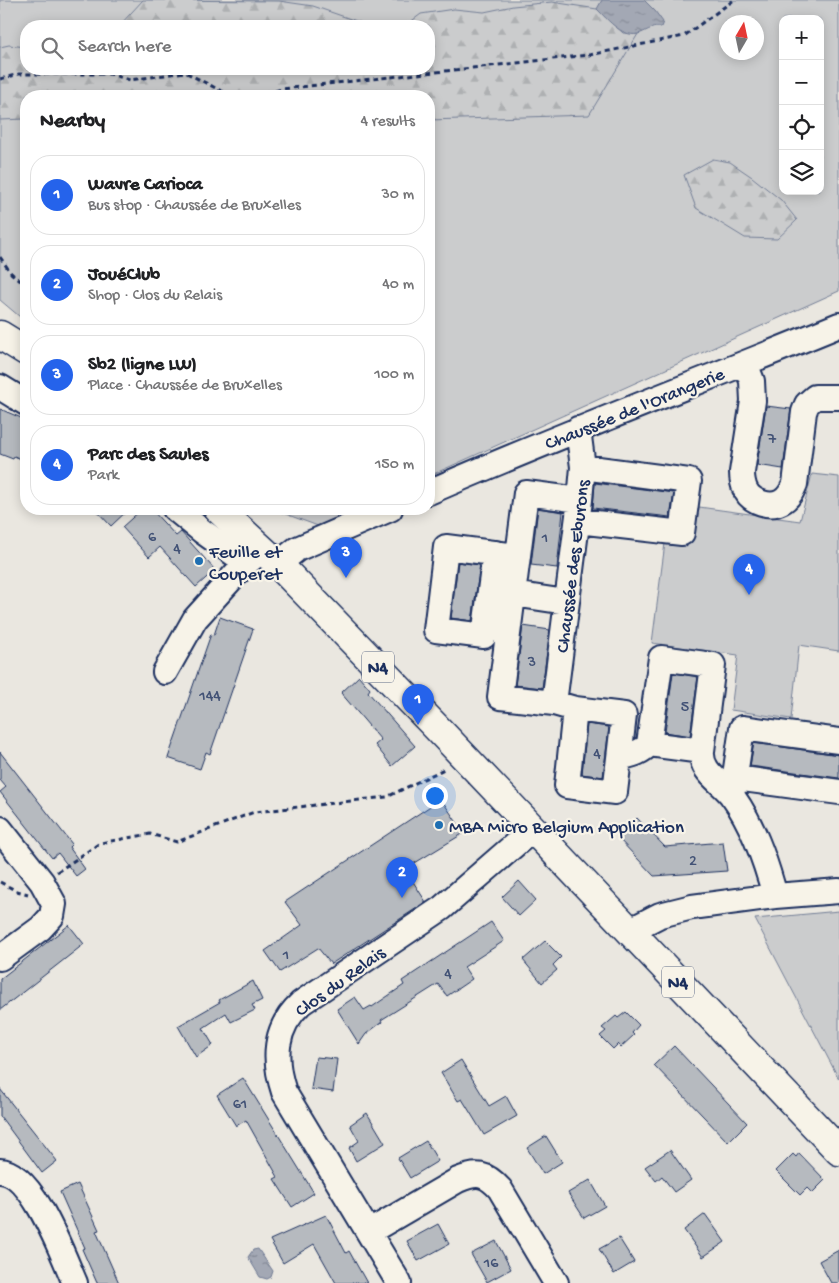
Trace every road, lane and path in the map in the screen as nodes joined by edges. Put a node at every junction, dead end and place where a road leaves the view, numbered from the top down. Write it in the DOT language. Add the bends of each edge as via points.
graph roads {
  1 [pos="734,0"];
  2 [pos="435,72"];
  3 [pos="20,74"];
  4 [pos="113,75"];
  5 [pos="164,75"];
  6 [pos="191,75"];
  7 [pos="408,75"];
  8 [pos="0,79"];
  9 [pos="219,90"];
  10 [pos="279,90"];
  11 [pos="0,256"];
  12 [pos="20,281"];
  13 [pos="839,325"];
  14 [pos="0,335"];
  15 [pos="20,347"];
  16 [pos="746,363"];
  17 [pos="0,387"];
  18 [pos="839,397"];
  19 [pos="20,399"];
  20 [pos="578,428"];
  21 [pos="583,467"];
  22 [pos="435,489"];
  23 [pos="579,510"];
  24 [pos="182,515"];
  25 [pos="223,515"];
  26 [pos="376,515"];
  27 [pos="263,559"];
  28 [pos="513,594"];
  29 [pos="566,602"];
  30 [pos="165,672"];
  31 [pos="564,706"];
  32 [pos="839,741"];
  33 [pos="649,744"];
  34 [pos="702,751"];
  35 [pos="619,758"];
  36 [pos="465,759"];
  37 [pos="734,787"];
  38 [pos="839,792"];
  39 [pos="0,828"];
  40 [pos="533,829"];
  41 [pos="0,882"];
  42 [pos="42,882"];
  43 [pos="17,891"];
  44 [pos="839,891"];
  45 [pos="775,896"];
  46 [pos="629,932"];
  47 [pos="0,958"];
  48 [pos="839,1151"];
  49 [pos="0,1171"];
  50 [pos="369,1232"];
  51 [pos="75,1283"];
  52 [pos="399,1283"];
  53 [pos="556,1283"];
  1 -- 2 [label="path" via="684,36 589,55"];
  3 -- 8 [label="path"];
  4 -- 5 [label="path" via="130,80"];
  6 -- 9 [label="path"];
  7 -- 10 [label="path"];
  11 -- 12 [label="path"];
  13 -- 16 [label="street, Chaussée de l'Orangerie"];
  14 -- 15 [label="main road"];
  16 -- 18 [label="street" via="752,381 752,401 742,482 756,501 780,503 792,493 807,404 815,397"];
  16 -- 20 [label="street, Chaussée de l'Orangerie"];
  17 -- 19 [label="street"];
  20 -- 21 [label="street, Chaussée des Eburons"];
  20 -- 22 [label="street, Chaussée de l'Orangerie"];
  21 -- 23 [label="street, Chaussée des Eburons"];
  21 -- 23 [label="street" via="689,481 682,533"];
  23 -- 28 [label="street" via="526,493 506,554"];
  23 -- 29 [label="street, Chaussée des Eburons"];
  24 -- 27 [label="street" via="202,531"];
  25 -- 27 [label="main road, N4"];
  26 -- 27 [label="street" via="297,549"];
  27 -- 30 [label="street" via="220,590 195,619"];
  27 -- 36 [label="main road, N4"];
  28 -- 29 [label="street"];
  28 -- 31 [label="street" via="500,697"];
  29 -- 31 [label="street, Chaussée des Eburons"];
  31 -- 35 [label="street" via="624,715"];
  31 -- 35 [label="street, Chaussée des Eburons" via="567,786 615,792"];
  32 -- 37 [label="street" via="742,728"];
  33 -- 34 [label="street"];
  33 -- 34 [label="street" via="660,658 678,660 713,665"];
  33 -- 35 [label="street" via="635,754"];
  34 -- 37 [label="street" via="701,759 709,774"];
  36 -- 40 [label="main road, N4"];
  36 -- 42 [label="path" via="387,797 254,812 178,842 150,834 100,844"];
  37 -- 38 [label="street"];
  37 -- 45 [label="street" via="740,808 766,862"];
  39 -- 42 [label="street"];
  40 -- 46 [label="main road, N4"];
  40 -- 50 [label="street, Clos du Relais" via="442,908 301,1003 283,1026 277,1056 278,1075 284,1092"];
  41 -- 43 [label="path"];
  42 -- 47 [label="street" via="54,904 52,916"];
  44 -- 45 [label="street"];
  45 -- 46 [label="street" via="684,909 660,915"];
  46 -- 48 [label="main road, N4"];
  49 -- 51 [label="street" via="19,1179 29,1191 49,1223"];
  50 -- 52 [label="street, Clos du Relais"];
  50 -- 53 [label="street" via="458,1180 472,1174 485,1176 500,1189"];
}
